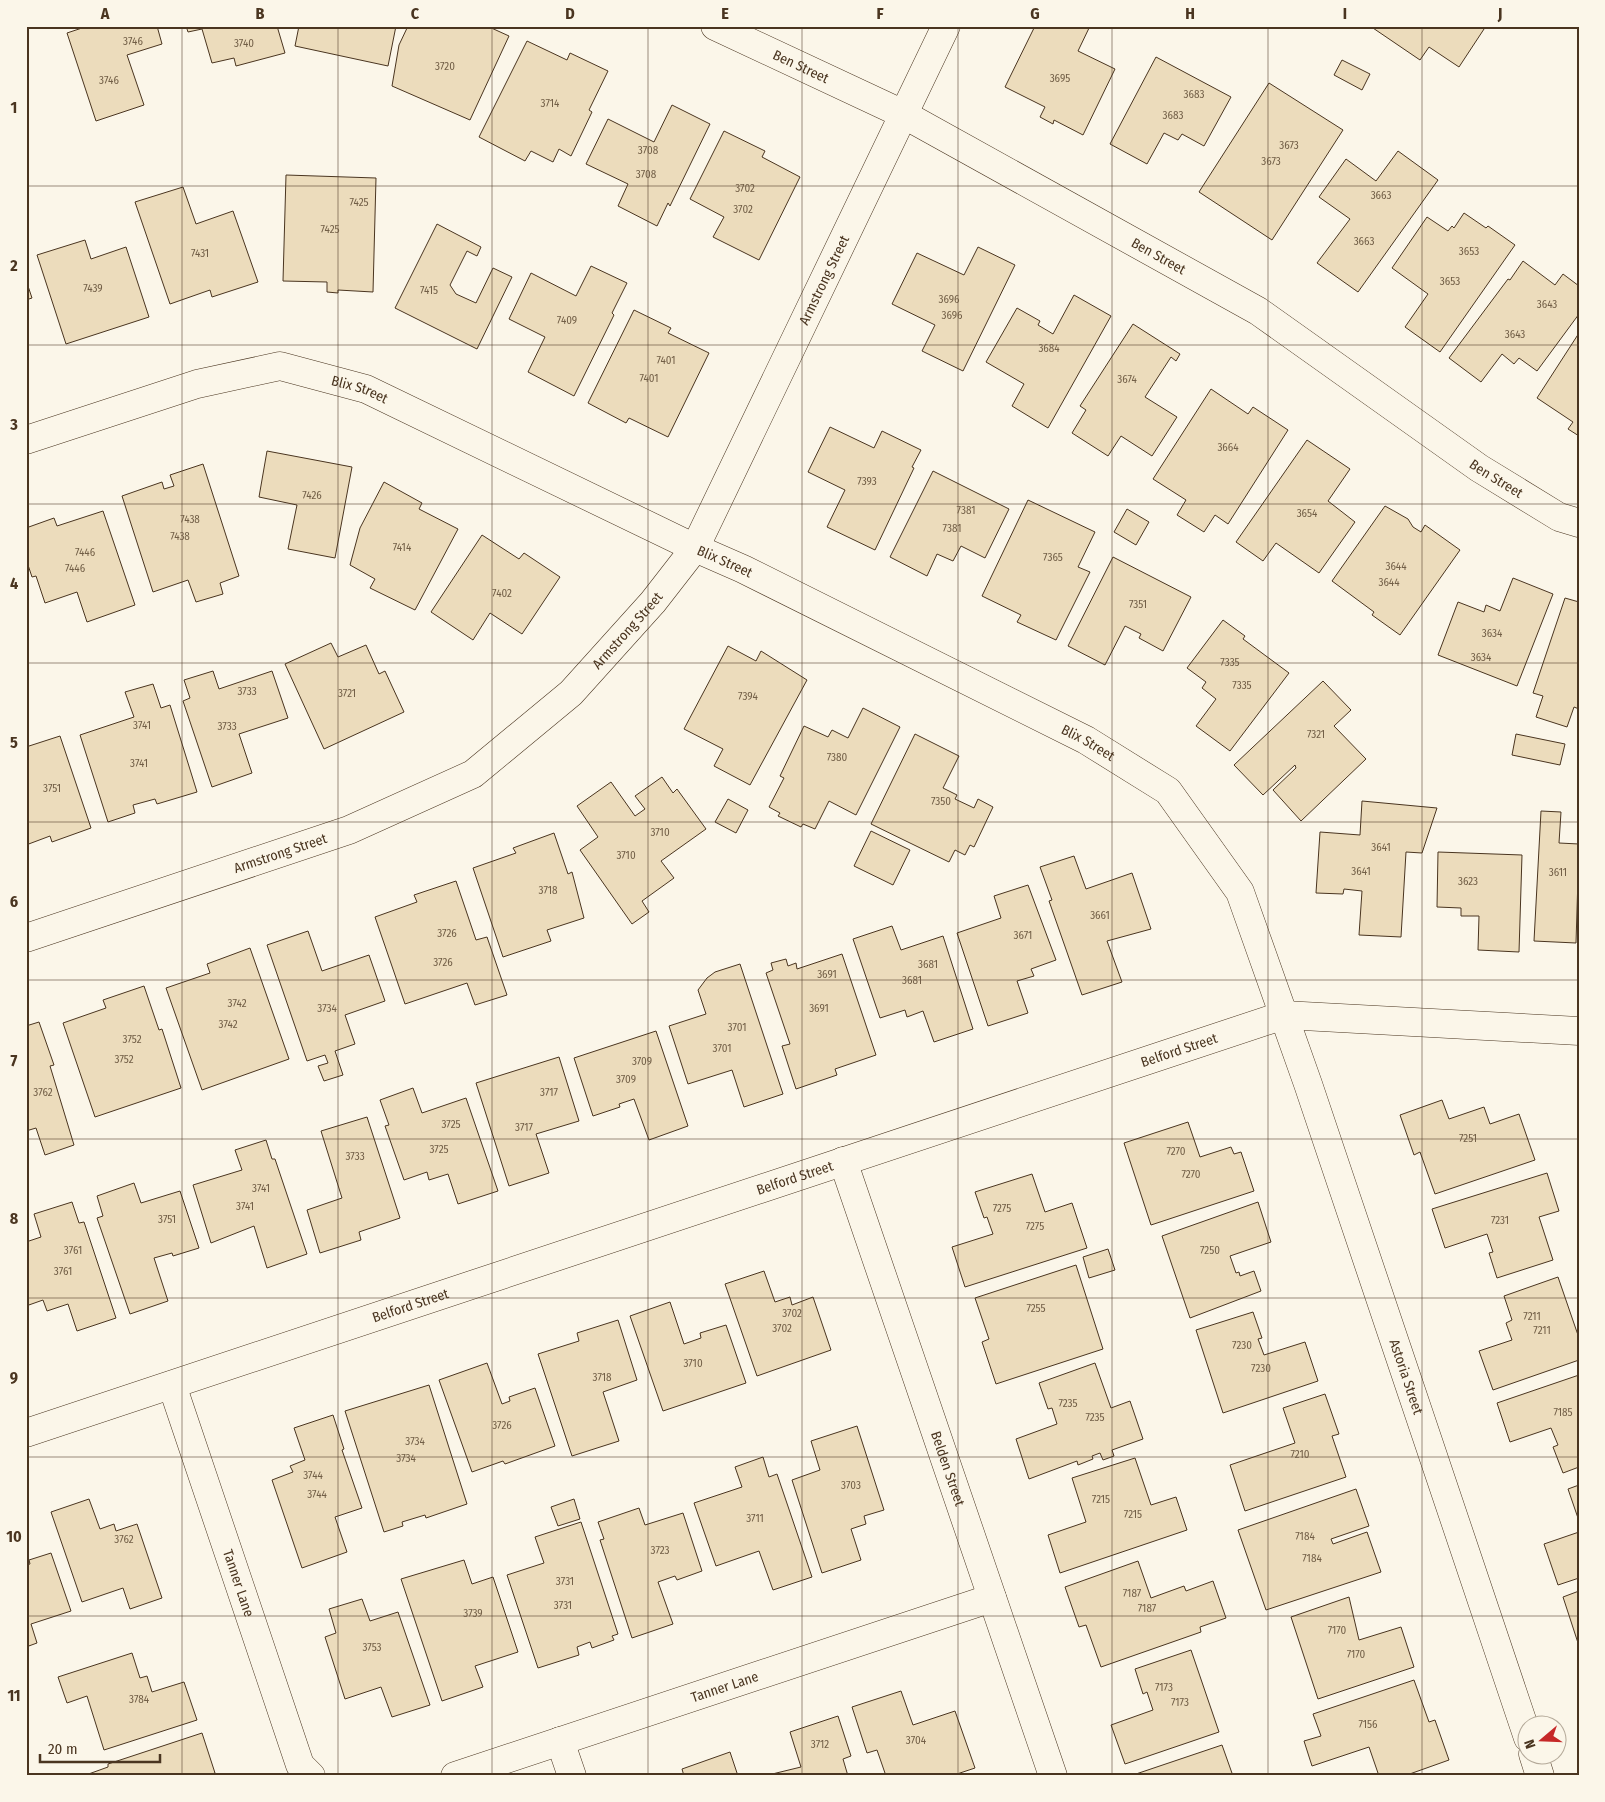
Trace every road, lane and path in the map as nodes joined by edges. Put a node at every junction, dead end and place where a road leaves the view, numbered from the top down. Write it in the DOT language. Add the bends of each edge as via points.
graph roads {
  1 [pos="715,26"];
  2 [pos="946,26"];
  3 [pos="903,114"];
  4 [pos="26,440"];
  5 [pos="1579,523"];
  6 [pos="695,548"];
  7 [pos="26,938"];
  8 [pos="1284,1014"];
  9 [pos="1579,1031"];
  10 [pos="843,1161"];
  11 [pos="172,1385"];
  12 [pos="26,1433"];
  13 [pos="992,1598"];
  14 [pos="1520,1714"];
  15 [pos="560,1741"];
  16 [pos="1536,1764"];
  17 [pos="311,1776"];
  18 [pos="456,1776"];
  19 [pos="572,1776"];
  20 [pos="1053,1776"];
  21 [pos="1540,1776"];
  1 -- 3 [label="street, Ben Street"];
  2 -- 3 [label="street, Armstrong Street"];
  3 -- 5 [label="street, Ben Street" via="1258,311 1479,468 1559,517"];
  3 -- 6 [label="street, Armstrong Street"];
  4 -- 6 [label="street, Blix Street" via="197,384 280,366 366,388"];
  6 -- 7 [label="street, Armstrong Street" via="653,602 571,693 473,774 349,830"];
  6 -- 8 [label="street, Blix Street" via="1086,740 1168,791 1240,892"];
  8 -- 9 [label="street, Belford Street"];
  8 -- 10 [label="street, Belford Street"];
  8 -- 14 [label="street, Astoria Street"];
  10 -- 11 [label="street, Belford Street"];
  10 -- 13 [label="street, Belden Street"];
  11 -- 12 [label="street, Belford Street"];
  11 -- 17 [label="street, Tanner Lane" via="300,1765"];
  13 -- 15 [label="street, Tanner Lane"];
  13 -- 20 [label="street, Belden Street"];
  15 -- 18 [label="street, Tanner Lane"];
  15 -- 19 [label="street"];
  16 -- 21 [label="street"];
}
